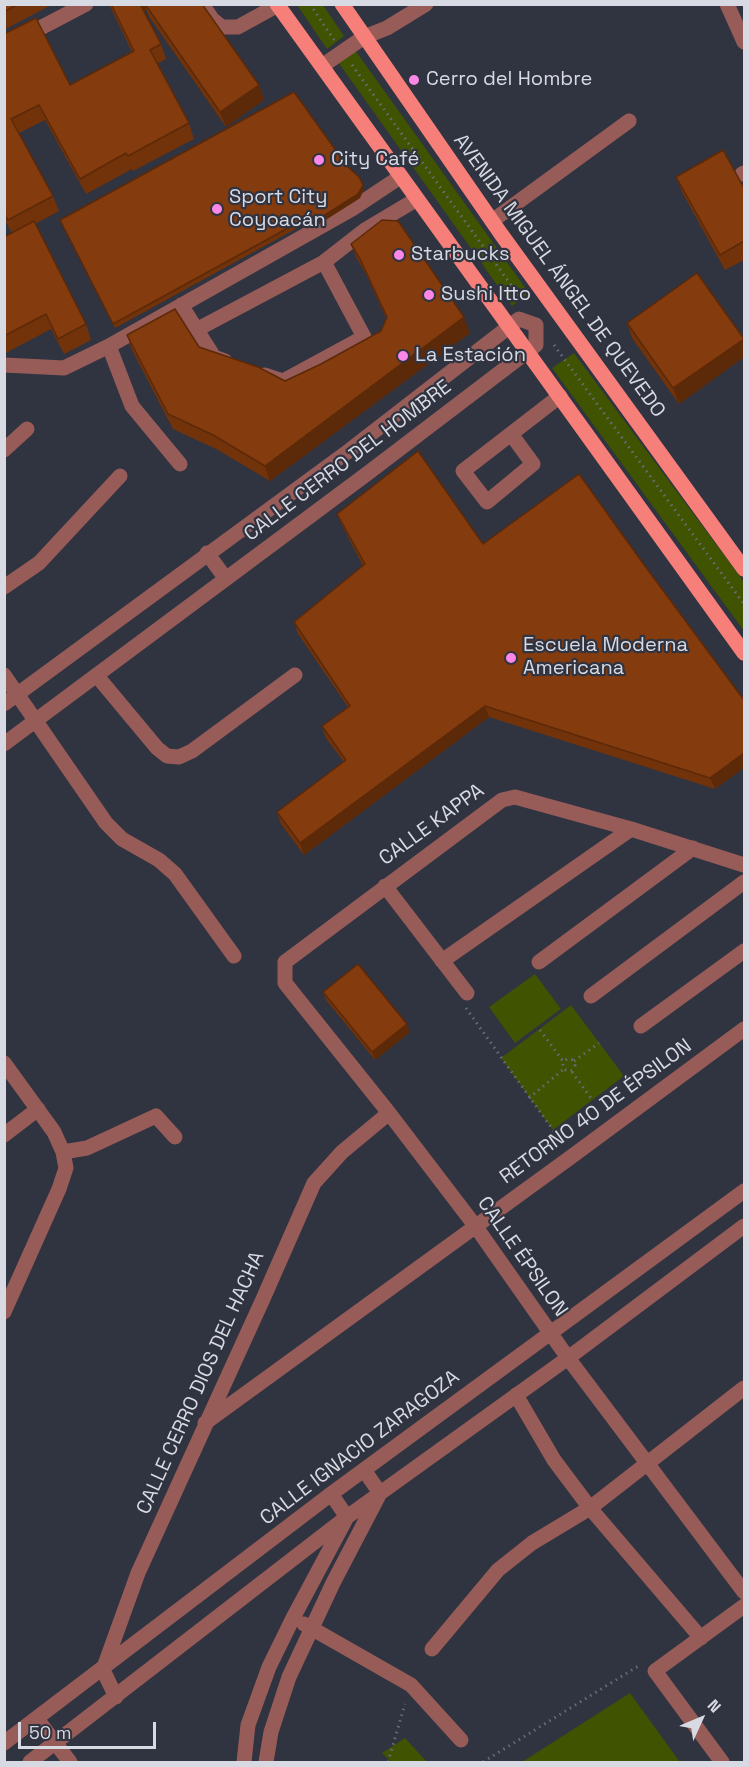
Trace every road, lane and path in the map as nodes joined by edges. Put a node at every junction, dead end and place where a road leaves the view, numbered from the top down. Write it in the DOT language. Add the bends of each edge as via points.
graph roads {
  1 [pos="86,4"];
  2 [pos="202,4"];
  3 [pos="309,4"];
  4 [pos="342,4"];
  5 [pos="426,4"];
  6 [pos="727,4"];
  7 [pos="278,5"];
  8 [pos="364,37"];
  9 [pos="744,42"];
  10 [pos="4,47"];
  11 [pos="342,51"];
  12 [pos="322,66"];
  13 [pos="629,121"];
  14 [pos="400,177"];
  15 [pos="417,199"];
  16 [pos="492,220"];
  17 [pos="324,262"];
  18 [pos="181,305"];
  19 [pos="557,310"];
  20 [pos="537,324"];
  21 [pos="509,326"];
  22 [pos="196,330"];
  23 [pos="109,346"];
  24 [pos="528,351"];
  25 [pos="236,364"];
  26 [pos="4,365"];
  27 [pos="254,371"];
  28 [pos="560,396"];
  29 [pos="27,429"];
  30 [pos="511,434"];
  31 [pos="4,450"];
  32 [pos="180,464"];
  33 [pos="120,476"];
  34 [pos="207,553"];
  35 [pos="742,561"];
  36 [pos="226,579"];
  37 [pos="4,587"];
  38 [pos="744,604"];
  39 [pos="744,653"];
  40 [pos="4,675"];
  41 [pos="295,675"];
  42 [pos="97,676"];
  43 [pos="18,694"];
  44 [pos="4,704"];
  45 [pos="36,720"];
  46 [pos="4,744"];
  47 [pos="631,829"];
  48 [pos="693,848"];
  49 [pos="744,865"];
  50 [pos="744,882"];
  51 [pos="385,886"];
  52 [pos="300,950"];
  53 [pos="744,951"];
  54 [pos="234,956"];
  55 [pos="442,961"];
  56 [pos="539,962"];
  57 [pos="463,996"];
  58 [pos="591,996"];
  59 [pos="641,1026"];
  60 [pos="744,1029"];
  61 [pos="540,1030"];
  62 [pos="599,1043"];
  63 [pos="563,1061"];
  64 [pos="574,1062"];
  65 [pos="4,1064"];
  66 [pos="564,1069"];
  67 [pos="572,1072"];
  68 [pos="529,1098"];
  69 [pos="593,1101"];
  70 [pos="38,1109"];
  71 [pos="389,1113"];
  72 [pos="4,1135"];
  73 [pos="175,1137"];
  74 [pos="63,1152"];
  75 [pos="572,1157"];
  76 [pos="744,1191"];
  77 [pos="744,1226"];
  78 [pos="476,1227"];
  79 [pos="4,1312"];
  80 [pos="550,1334"];
  81 [pos="568,1358"];
  82 [pos="744,1388"];
  83 [pos="516,1395"];
  84 [pos="205,1423"];
  85 [pos="648,1464"];
  86 [pos="364,1470"];
  87 [pos="380,1493"];
  88 [pos="331,1494"];
  89 [pos="590,1508"];
  90 [pos="347,1517"];
  91 [pos="744,1592"];
  92 [pos="744,1606"];
  93 [pos="293,1618"];
  94 [pos="313,1629"];
  95 [pos="701,1638"];
  96 [pos="432,1649"];
  97 [pos="103,1670"];
  98 [pos="655,1671"];
  99 [pos="116,1697"];
  100 [pos="37,1719"];
  101 [pos="461,1740"];
  102 [pos="4,1743"];
  103 [pos="56,1744"];
  104 [pos="30,1762"];
  105 [pos="70,1762"];
  106 [pos="244,1762"];
  107 [pos="266,1762"];
  108 [pos="483,1762"];
  109 [pos="722,1762"];
  1 -- 10 [label="street"];
  2 -- 7 [label="street" via="222,27 238,27"];
  3 -- 11 [label="path"];
  4 -- 8 [label="main road, AVENIDA MIGUEL ÁNGEL DE QUEVEDO"];
  5 -- 8 [label="street"];
  6 -- 9 [label="street"];
  7 -- 12 [label="main road"];
  8 -- 11 [label="street"];
  8 -- 16 [label="main road, AVENIDA MIGUEL ÁNGEL DE QUEVEDO"];
  11 -- 12 [label="street"];
  11 -- 20 [label="path"];
  12 -- 14 [label="main road"];
  13 -- 16 [label="street"];
  14 -- 15 [label="main road"];
  14 -- 18 [label="street" via="352,209"];
  15 -- 17 [label="street" via="365,230"];
  15 -- 21 [label="main road"];
  16 -- 19 [label="main road, AVENIDA MIGUEL ÁNGEL DE QUEVEDO"];
  17 -- 22 [label="street"];
  17 -- 27 [label="street" via="364,337 283,381"];
  18 -- 22 [label="street"];
  18 -- 23 [label="street"];
  19 -- 20 [label="street"];
  19 -- 35 [label="main road, AVENIDA MIGUEL ÁNGEL DE QUEVEDO"];
  20 -- 21 [label="street" via="519,319"];
  20 -- 24 [label="street" via="536,345"];
  20 -- 38 [label="path"];
  21 -- 24 [label="main road"];
  21 -- 34 [label="street, CALLE CERRO DEL HOMBRE" via="350,450"];
  22 -- 25 [label="street" via="214,357"];
  23 -- 26 [label="street" via="64,368"];
  23 -- 32 [label="street" via="132,406"];
  24 -- 28 [label="main road"];
  24 -- 36 [label="street, CALLE CERRO DEL HOMBRE"];
  28 -- 30 [label="street"];
  28 -- 39 [label="main road"];
  29 -- 31 [label="street"];
  30 -- 30 [label="street" via="533,464 487,501 463,471"];
  33 -- 37 [label="street" via="39,563"];
  34 -- 36 [label="street"];
  34 -- 43 [label="street, CALLE CERRO DEL HOMBRE"];
  36 -- 42 [label="street, CALLE CERRO DEL HOMBRE"];
  40 -- 43 [label="street"];
  41 -- 42 [label="street" via="192,752 179,757 167,756 157,748"];
  42 -- 45 [label="street, CALLE CERRO DEL HOMBRE"];
  43 -- 44 [label="street, CALLE CERRO DEL HOMBRE"];
  43 -- 45 [label="street"];
  45 -- 46 [label="street, CALLE CERRO DEL HOMBRE"];
  45 -- 54 [label="street" via="106,823 122,839 175,874"];
  47 -- 48 [label="street, CALLE KAPPA"];
  47 -- 51 [label="street, CALLE KAPPA" via="515,797 502,800"];
  47 -- 55 [label="street"];
  48 -- 49 [label="street, CALLE KAPPA"];
  48 -- 56 [label="street"];
  50 -- 58 [label="street"];
  51 -- 52 [label="street, CALLE KAPPA"];
  51 -- 55 [label="street"];
  52 -- 71 [label="street, CALLE ÉPSILON" via="285,962 285,983"];
  53 -- 59 [label="street"];
  55 -- 57 [label="street"];
  57 -- 68 [label="path"];
  60 -- 75 [label="street, RETORNO 4O DE ÉPSILON"];
  61 -- 63 [label="path"];
  62 -- 64 [label="path"];
  63 -- 64 [label="path" via="568,1058"];
  63 -- 66 [label="path"];
  64 -- 67 [label="path"];
  65 -- 70 [label="street"];
  66 -- 67 [label="path"];
  66 -- 68 [label="path"];
  67 -- 69 [label="path"];
  68 -- 75 [label="path"];
  70 -- 72 [label="street"];
  70 -- 74 [label="street"];
  71 -- 78 [label="street, CALLE ÉPSILON"];
  71 -- 84 [label="street, CALLE CERRO DIOS DEL HACHA" via="342,1152 314,1183"];
  73 -- 74 [label="street" via="156,1116 87,1148"];
  74 -- 79 [label="street" via="66,1168 59,1189"];
  75 -- 78 [label="street, RETORNO 4O DE ÉPSILON"];
  76 -- 80 [label="street, CALLE IGNACIO ZARAGOZA"];
  77 -- 81 [label="street"];
  78 -- 80 [label="street, CALLE ÉPSILON"];
  78 -- 84 [label="street, RETORNO 4O DE ÉPSILON"];
  80 -- 81 [label="street, CALLE ÉPSILON"];
  80 -- 86 [label="street, CALLE IGNACIO ZARAGOZA"];
  81 -- 83 [label="street"];
  81 -- 85 [label="street, CALLE ÉPSILON"];
  82 -- 85 [label="street"];
  83 -- 87 [label="street"];
  83 -- 89 [label="street" via="554,1460"];
  84 -- 97 [label="street, CALLE CERRO DIOS DEL HACHA" via="138,1573"];
  85 -- 89 [label="street"];
  85 -- 91 [label="street, CALLE ÉPSILON"];
  86 -- 87 [label="street"];
  86 -- 88 [label="street, CALLE IGNACIO ZARAGOZA"];
  87 -- 90 [label="street"];
  87 -- 94 [label="street"];
  88 -- 90 [label="street"];
  88 -- 97 [label="street, CALLE IGNACIO ZARAGOZA"];
  89 -- 95 [label="street"];
  89 -- 96 [label="street" via="532,1543 498,1570"];
  90 -- 93 [label="street"];
  90 -- 99 [label="street"];
  92 -- 95 [label="street"];
  93 -- 94 [label="street"];
  93 -- 106 [label="street" via="269,1667 248,1725"];
  94 -- 101 [label="street" via="411,1685"];
  94 -- 107 [label="street" via="289,1677 271,1732"];
  95 -- 98 [label="street"];
  97 -- 99 [label="street"];
  97 -- 100 [label="street, CALLE IGNACIO ZARAGOZA"];
  98 -- 108 [label="path" via="647,1660"];
  98 -- 109 [label="street"];
  99 -- 103 [label="street"];
  100 -- 102 [label="street, CALLE IGNACIO ZARAGOZA"];
  100 -- 103 [label="street"];
  103 -- 104 [label="street"];
  103 -- 105 [label="street"];
}
